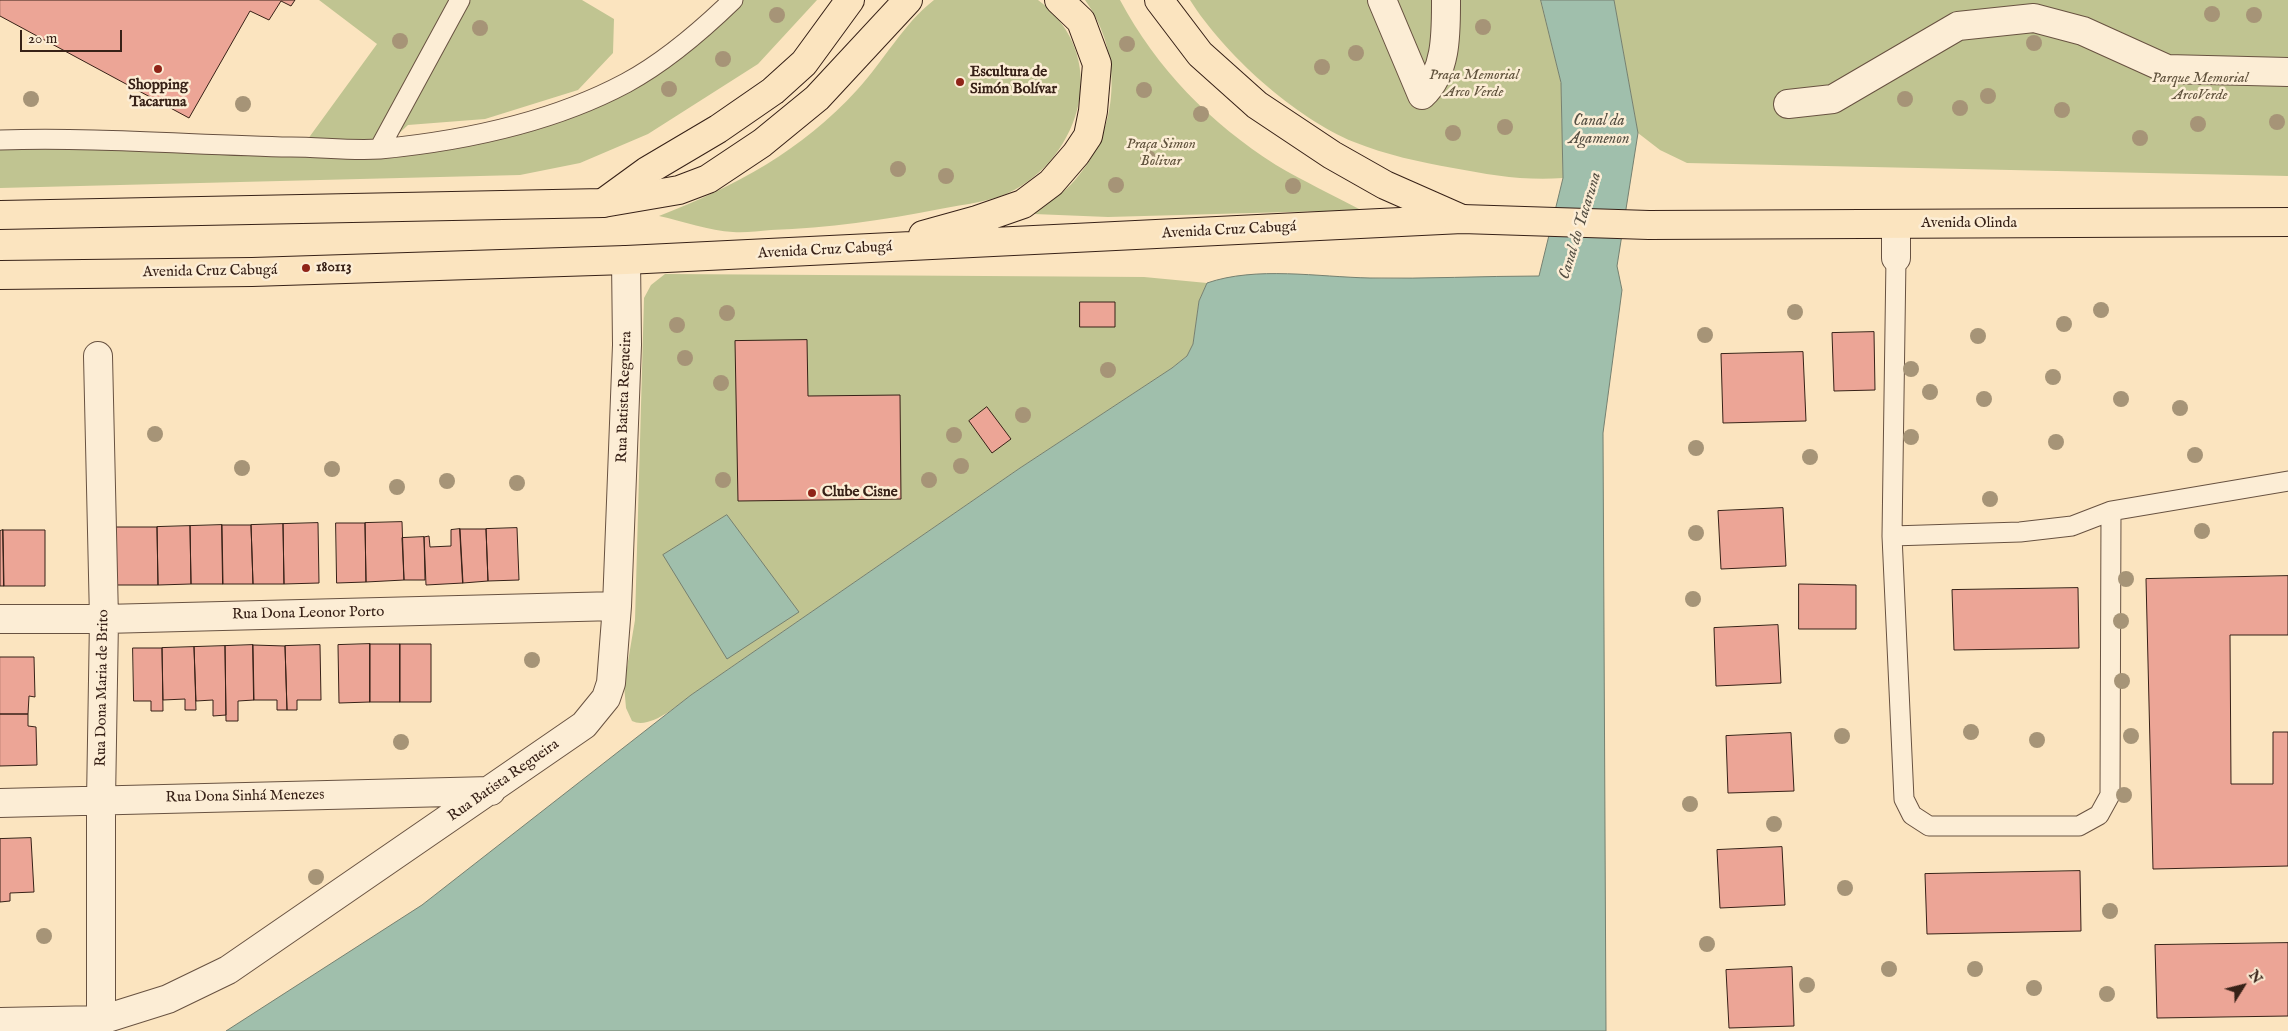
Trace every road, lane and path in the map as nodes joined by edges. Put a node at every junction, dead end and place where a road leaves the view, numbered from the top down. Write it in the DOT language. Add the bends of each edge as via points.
graph roads {
  1 [pos="460,0"];
  2 [pos="733,0"];
  3 [pos="850,0"];
  4 [pos="908,0"];
  5 [pos="1059,0"];
  6 [pos="1159,0"];
  7 [pos="1382,0"];
  8 [pos="1446,0"];
  9 [pos="2288,72"];
  10 [pos="1788,104"];
  11 [pos="0,140"];
  12 [pos="379,149"];
  13 [pos="603,204"];
  14 [pos="0,215"];
  15 [pos="1462,220"];
  16 [pos="2288,222"];
  17 [pos="1896,224"];
  18 [pos="1649,225"];
  19 [pos="876,248"];
  20 [pos="1896,258"];
  21 [pos="626,260"];
  22 [pos="0,275"];
  23 [pos="98,356"];
  24 [pos="2288,481"];
  25 [pos="2111,511"];
  26 [pos="1892,536"];
  27 [pos="617,606"];
  28 [pos="0,619"];
  29 [pos="104,619"];
  30 [pos="491,791"];
  31 [pos="101,801"];
  32 [pos="0,803"];
  33 [pos="102,1020"];
  34 [pos="0,1022"];
  1 -- 12 [label="lane"];
  2 -- 12 [label="lane" via="697,35 627,83 566,111 465,137"];
  3 -- 13 [label="main road" via="804,63 773,91 718,129 647,171"];
  4 -- 13 [label="main road" via="817,98 762,143 708,178 679,190"];
  5 -- 19 [label="main road" via="1080,21 1097,64 1088,136 1076,154 1050,183 1023,204"];
  6 -- 15 [label="main road" via="1200,54 1257,105 1378,181"];
  7 -- 8 [label="street" via="1422,95 1432,86 1440,68"];
  9 -- 10 [label="street" via="2167,69 2083,31 2034,18 1958,26 1833,99"];
  11 -- 12 [label="lane" via="68,138 220,146"];
  13 -- 14 [label="main road"];
  15 -- 18 [label="main road, Avenida Cruz Cabugá"];
  15 -- 19 [label="main road, Avenida Cruz Cabugá"];
  16 -- 17 [label="main road, Avenida Olinda"];
  17 -- 18 [label="main road, Avenida Olinda"];
  17 -- 20 [label="street"];
  19 -- 21 [label="main road, Avenida Cruz Cabugá"];
  20 -- 26 [label="lane"];
  21 -- 22 [label="main road, Avenida Cruz Cabugá" via="252,272"];
  21 -- 27 [label="street, Rua Batista Regueira" via="627,345"];
  23 -- 29 [label="street, Rua Dona Maria de Brito"];
  24 -- 25 [label="lane"];
  25 -- 26 [label="lane" via="2072,526 2037,530"];
  25 -- 26 [label="lane" via="2110,795 2099,815 2079,826 1929,826 1912,815 1904,800"];
  27 -- 29 [label="street, Rua Dona Leonor Porto"];
  27 -- 30 [label="street, Rua Batista Regueira" via="611,683 606,698 584,725"];
  28 -- 29 [label="street, Rua Dona Leonor Porto"];
  29 -- 31 [label="street, Rua Dona Maria de Brito"];
  30 -- 31 [label="street, Rua Dona Sinhá Menezes"];
  30 -- 33 [label="street, Rua Batista Regueira" via="228,970 168,999"];
  31 -- 32 [label="street, Rua Dona Sinhá Menezes"];
  31 -- 33 [label="street, Rua Dona Maria de Brito"];
  33 -- 34 [label="street, Rua Batista Regueira"];
}
